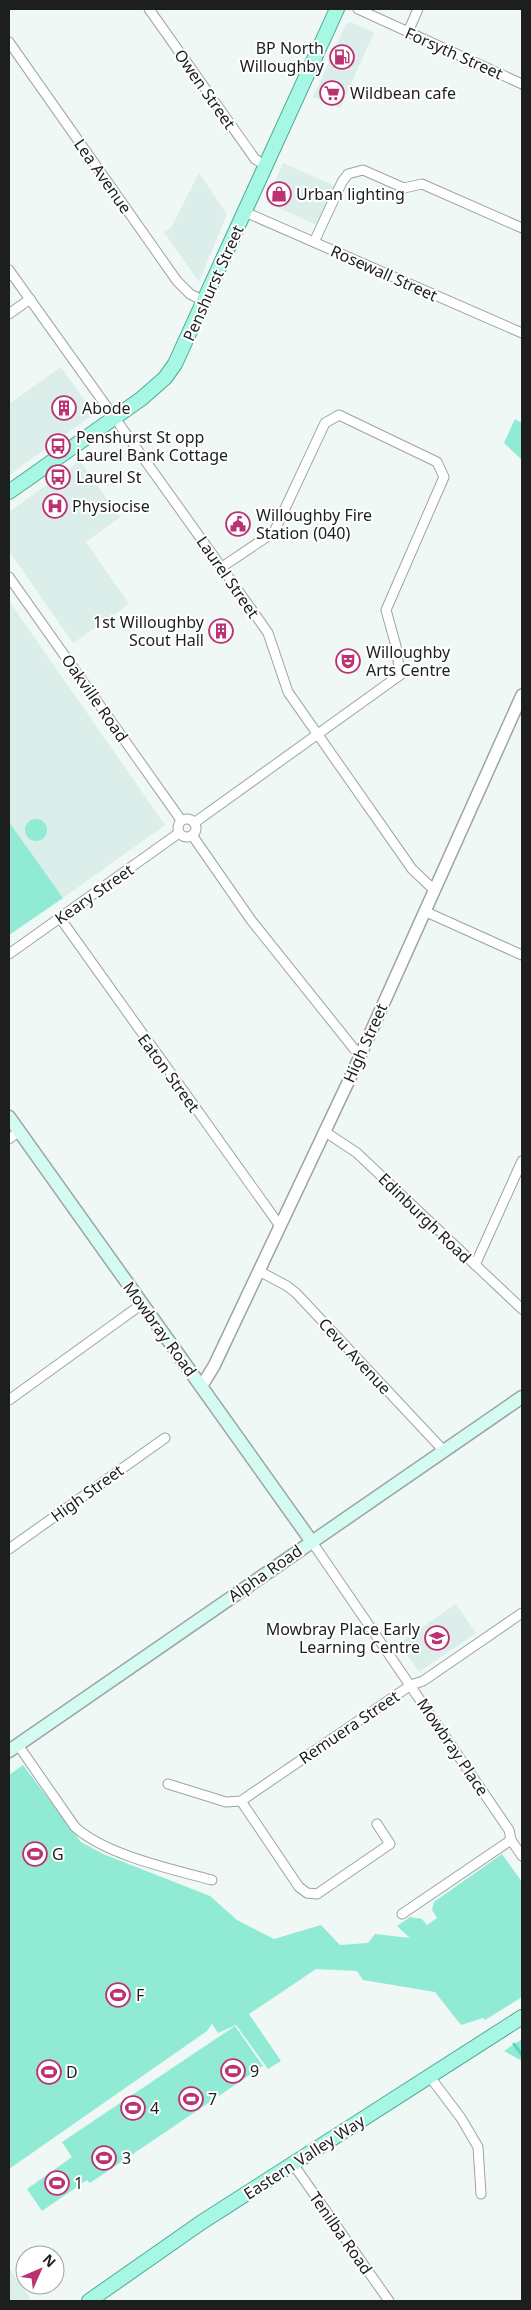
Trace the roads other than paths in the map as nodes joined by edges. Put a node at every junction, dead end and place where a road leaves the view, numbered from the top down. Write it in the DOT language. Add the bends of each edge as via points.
graph roads {
  1 [pos="149,9"];
  2 [pos="337,9"];
  3 [pos="358,9"];
  4 [pos="418,9"];
  5 [pos="408,32"];
  6 [pos="9,42"];
  7 [pos="522,84"];
  8 [pos="265,165"];
  9 [pos="245,212"];
  10 [pos="522,228"];
  11 [pos="314,242"];
  12 [pos="9,270"];
  13 [pos="30,299"];
  14 [pos="204,301"];
  15 [pos="9,314"];
  16 [pos="522,334"];
  17 [pos="115,417"];
  18 [pos="9,492"];
  19 [pos="222,567"];
  20 [pos="9,577"];
  21 [pos="522,696"];
  22 [pos="319,735"];
  23 [pos="182,820"];
  24 [pos="194,823"];
  25 [pos="179,833"];
  26 [pos="192,835"];
  27 [pos="434,890"];
  28 [pos="424,911"];
  29 [pos="60,918"];
  30 [pos="9,954"];
  31 [pos="522,955"];
  32 [pos="359,1055"];
  33 [pos="9,1117"];
  34 [pos="324,1131"];
  35 [pos="14,1135"];
  36 [pos="522,1161"];
  37 [pos="280,1226"];
  38 [pos="475,1265"];
  39 [pos="259,1271"];
  40 [pos="142,1304"];
  41 [pos="522,1310"];
  42 [pos="201,1387"];
  43 [pos="522,1397"];
  44 [pos="9,1400"];
  45 [pos="165,1438"];
  46 [pos="444,1451"];
  47 [pos="312,1542"];
  48 [pos="9,1549"];
  49 [pos="522,1613"];
  50 [pos="411,1685"];
  51 [pos="13,1748"];
  52 [pos="168,1784"];
  53 [pos="241,1801"];
  54 [pos="377,1824"];
  55 [pos="511,1840"];
  56 [pos="522,1856"];
  57 [pos="212,1880"];
  58 [pos="402,1914"];
  59 [pos="522,2017"];
  60 [pos="430,2076"];
  61 [pos="293,2164"];
  62 [pos="482,2194"];
  63 [pos="89,2301"];
  64 [pos="389,2301"];
  1 -- 8 [label="street, Owen Street" via="254,159"];
  2 -- 8 [label="main road, Penshurst Street"];
  3 -- 5 [label="street, Forsyth Street"];
  4 -- 5 [label="street"];
  5 -- 7 [label="street, Forsyth Street"];
  6 -- 14 [label="street, Lea Avenue" via="177,282"];
  8 -- 9 [label="main road, Penshurst Street"];
  9 -- 11 [label="street, Rosewall Street"];
  9 -- 14 [label="main road, Penshurst Street"];
  10 -- 11 [label="street" via="422,184 404,188 357,171 348,174 342,182"];
  11 -- 16 [label="street, Rosewall Street"];
  12 -- 13 [label="street, Laurel Street"];
  13 -- 15 [label="street"];
  13 -- 17 [label="street, Laurel Street"];
  14 -- 17 [label="main road, Penshurst Street" via="166,378"];
  17 -- 18 [label="main road, Penshurst Street"];
  17 -- 19 [label="street, Laurel Street"];
  19 -- 22 [label="street, Laurel Street" via="268,633 288,692"];
  19 -- 22 [label="street" via="274,532 325,423 339,415 437,462 444,477 386,610 400,676"];
  20 -- 23 [label="street, Oakville Road"];
  21 -- 27 [label="street, High Street"];
  22 -- 24 [label="street"];
  22 -- 27 [label="street, Laurel Street" via="412,869"];
  23 -- 24 [label="street"];
  23 -- 25 [label="street" via="178,826"];
  24 -- 26 [label="street" via="196,829"];
  25 -- 26 [label="street" via="185,837"];
  25 -- 29 [label="street, Keary Street"];
  26 -- 32 [label="street" via="251,920"];
  27 -- 28 [label="street, High Street"];
  28 -- 31 [label="street"];
  28 -- 32 [label="street, High Street"];
  29 -- 30 [label="street, Keary Street"];
  29 -- 37 [label="street, Eaton Street"];
  32 -- 34 [label="street, High Street"];
  33 -- 35 [label="main road, Mowbray Road"];
  34 -- 37 [label="street, High Street"];
  34 -- 38 [label="street, Edinburgh Road" via="357,1153"];
  35 -- 40 [label="main road, Mowbray Road"];
  36 -- 38 [label="street"];
  37 -- 39 [label="street, High Street"];
  38 -- 41 [label="street, Edinburgh Road"];
  39 -- 42 [label="street, High Street"];
  39 -- 46 [label="street, Cevu Avenue" via="296,1294"];
  40 -- 42 [label="main road, Mowbray Road"];
  40 -- 44 [label="street"];
  42 -- 47 [label="main road, Mowbray Road"];
  43 -- 46 [label="main road, Alpha Road"];
  45 -- 48 [label="street, High Street"];
  46 -- 47 [label="main road, Alpha Road"];
  47 -- 50 [label="street, Mowbray Place"];
  47 -- 51 [label="main road, Alpha Road"];
  49 -- 50 [label="street, Remuera Street" via="423,1681"];
  50 -- 53 [label="street, Remuera Street"];
  50 -- 55 [label="street, Mowbray Place" via="509,1830"];
  51 -- 57 [label="street" via="86,1837 113,1850"];
  52 -- 53 [label="street" via="226,1802"];
  53 -- 54 [label="street" via="298,1886 312,1894 317,1894 390,1844"];
  55 -- 56 [label="street, Mowbray Place"];
  55 -- 58 [label="street"];
  59 -- 60 [label="main road, Eastern Valley Way"];
  60 -- 61 [label="main road, Eastern Valley Way"];
  60 -- 62 [label="street" via="478,2147"];
  61 -- 63 [label="main road, Eastern Valley Way" via="202,2222"];
  61 -- 64 [label="street, Tenilba Road"];
}
